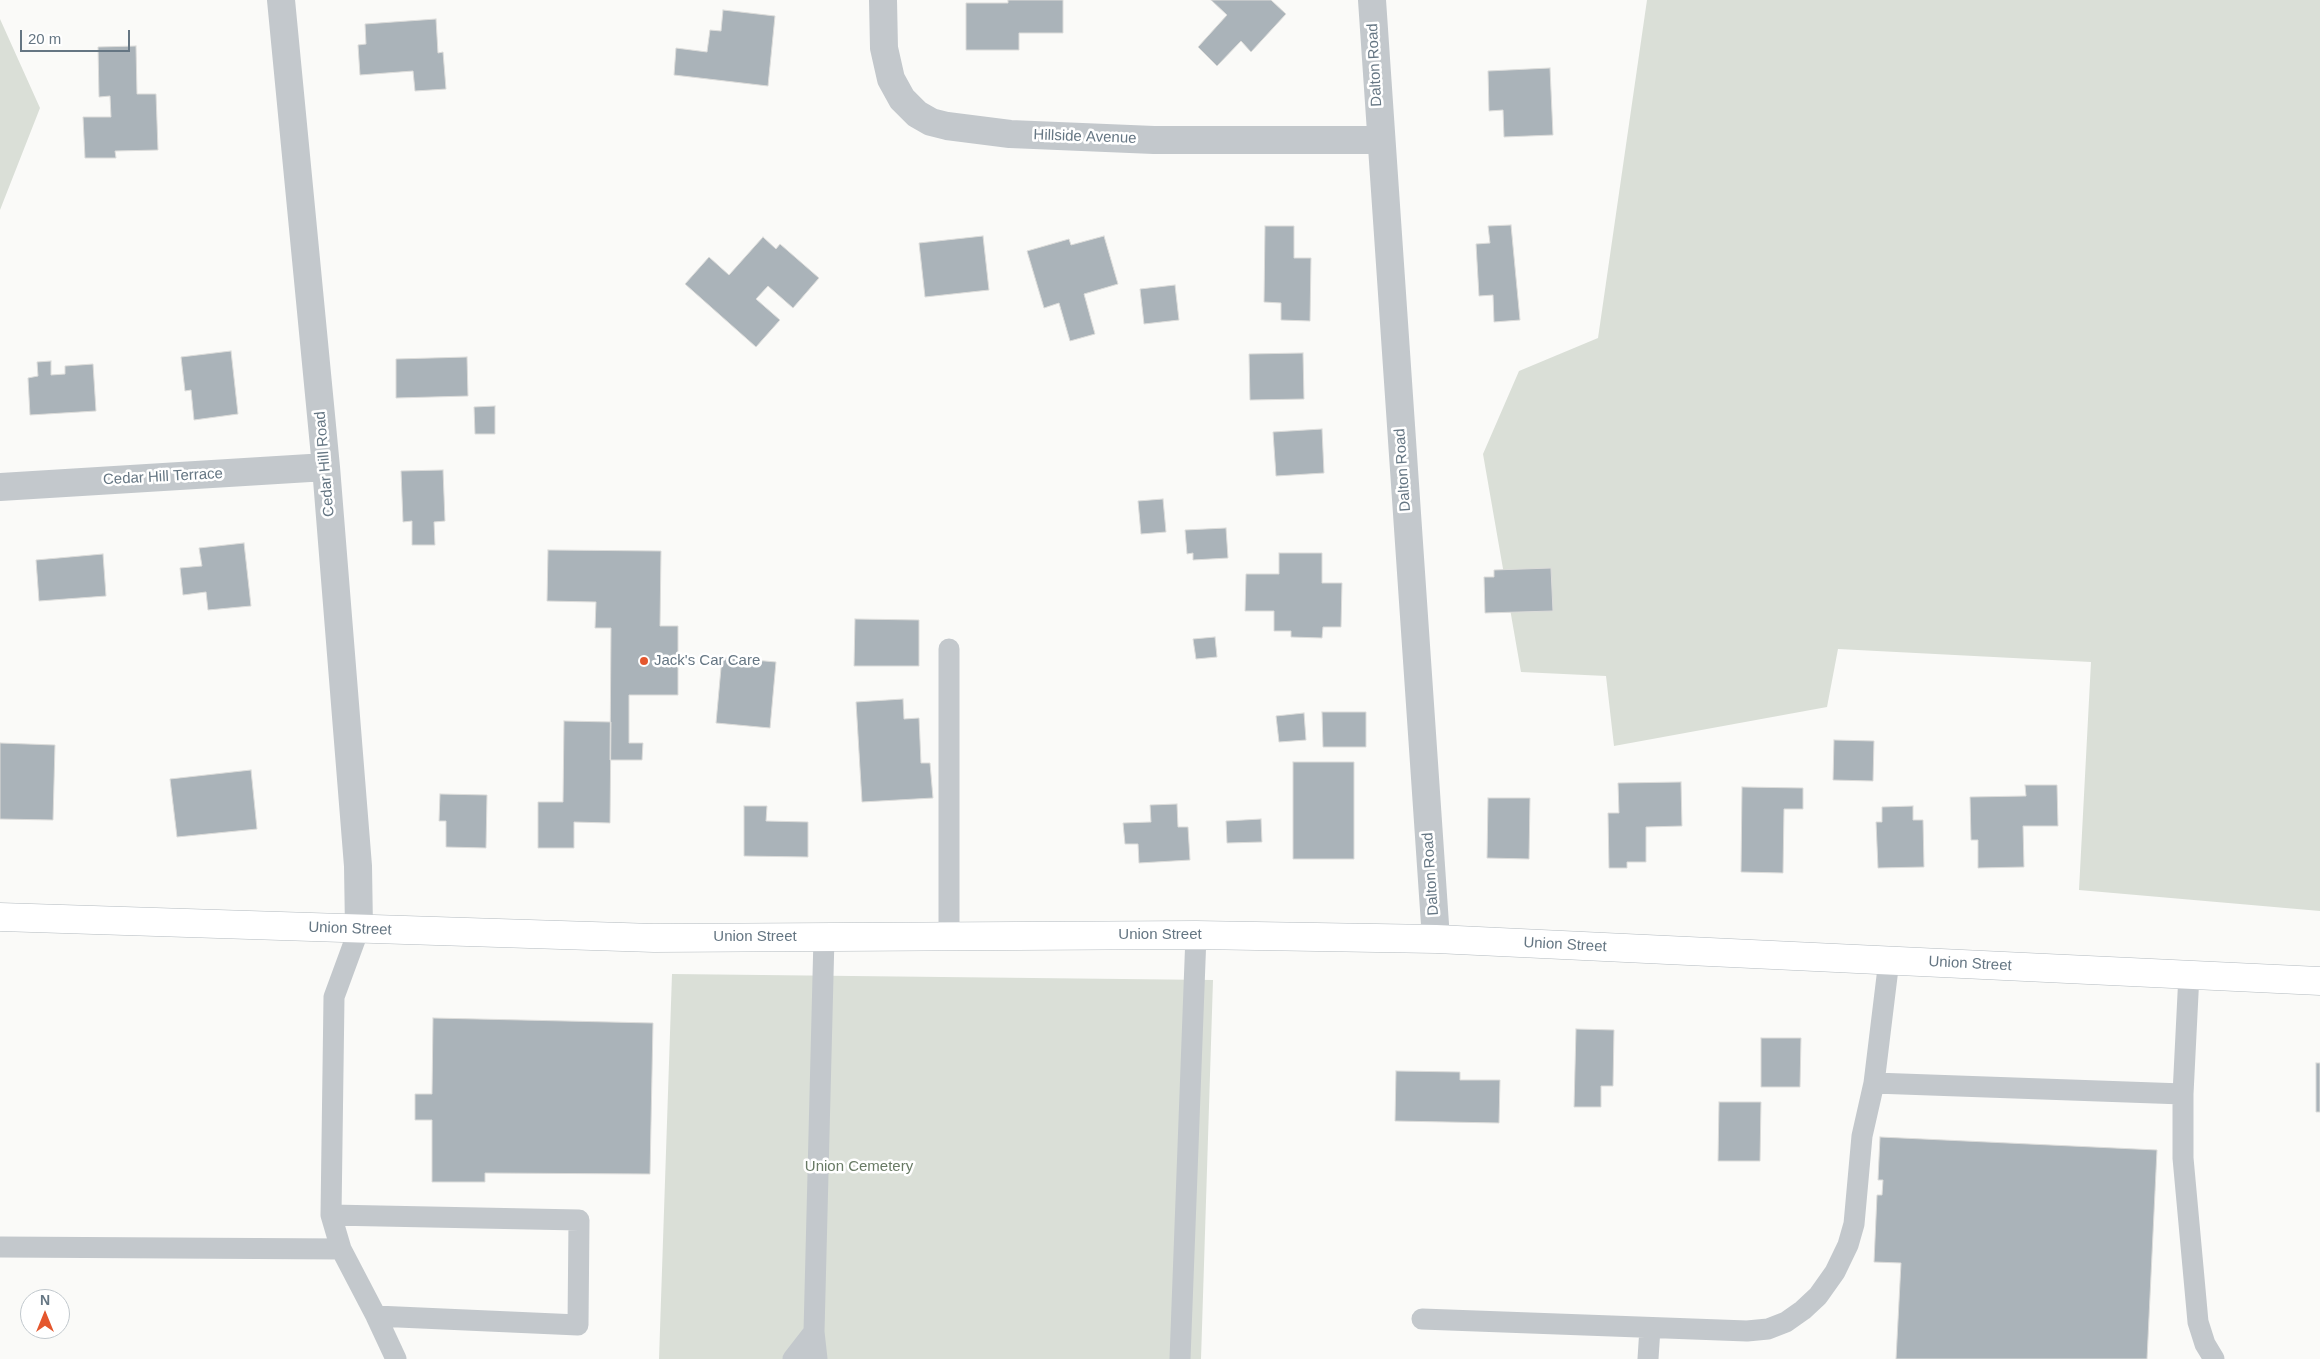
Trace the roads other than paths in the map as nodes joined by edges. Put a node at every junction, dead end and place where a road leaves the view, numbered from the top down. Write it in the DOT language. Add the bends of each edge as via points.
graph roads {
  1 [pos="281,0"];
  2 [pos="883,0"];
  3 [pos="1372,0"];
  4 [pos="1380,140"];
  5 [pos="326,467"];
  6 [pos="0,486"];
  7 [pos="948,649"];
  8 [pos="0,917"];
  9 [pos="358,929"];
  10 [pos="1196,935"];
  11 [pos="824,936"];
  12 [pos="949,936"];
  13 [pos="1436,939"];
  14 [pos="1889,960"];
  15 [pos="2189,974"];
  16 [pos="2320,980"];
  17 [pos="1874,1083"];
  18 [pos="2183,1094"];
  19 [pos="331,1215"];
  20 [pos="0,1247"];
  21 [pos="341,1249"];
  22 [pos="376,1316"];
  23 [pos="1422,1319"];
  24 [pos="1650,1328"];
  25 [pos="814,1332"];
  26 [pos="396,1359"];
  27 [pos="793,1359"];
  28 [pos="817,1359"];
  29 [pos="1180,1359"];
  30 [pos="1648,1359"];
  31 [pos="2214,1359"];
  1 -- 5 [label="street, Cedar Hill Road"];
  2 -- 4 [label="street, Hillside Avenue" via="884,48 891,79 902,99 931,122 1010,134 1154,140"];
  3 -- 4 [label="street, Dalton Road"];
  4 -- 13 [label="street, Dalton Road"];
  5 -- 6 [label="street, Cedar Hill Terrace"];
  5 -- 9 [label="street, Cedar Hill Road" via="358,866"];
  7 -- 12 [label="lane"];
  8 -- 9 [label="main road, Union Street"];
  9 -- 11 [label="main road, Union Street" via="654,938"];
  9 -- 19 [label="lane" via="334,998"];
  10 -- 12 [label="main road, Union Street"];
  10 -- 13 [label="main road, Union Street"];
  10 -- 29 [label="lane"];
  11 -- 12 [label="main road, Union Street"];
  11 -- 25 [label="lane"];
  13 -- 14 [label="main road, Union Street"];
  14 -- 15 [label="main road, Union Street"];
  14 -- 17 [label="lane"];
  15 -- 16 [label="main road, Union Street"];
  15 -- 18 [label="lane"];
  17 -- 18 [label="lane"];
  17 -- 24 [label="lane" via="1862,1136 1854,1224 1835,1272 1818,1296 1786,1322 1768,1329 1747,1332"];
  18 -- 31 [label="lane" via="2183,1158 2198,1322"];
  19 -- 21 [label="lane"];
  19 -- 22 [label="lane" via="579,1220 578,1325"];
  20 -- 21 [label="lane"];
  21 -- 22 [label="lane"];
  22 -- 26 [label="lane"];
  23 -- 24 [label="lane"];
  24 -- 30 [label="lane"];
  25 -- 27 [label="lane"];
  25 -- 28 [label="lane"];
}
